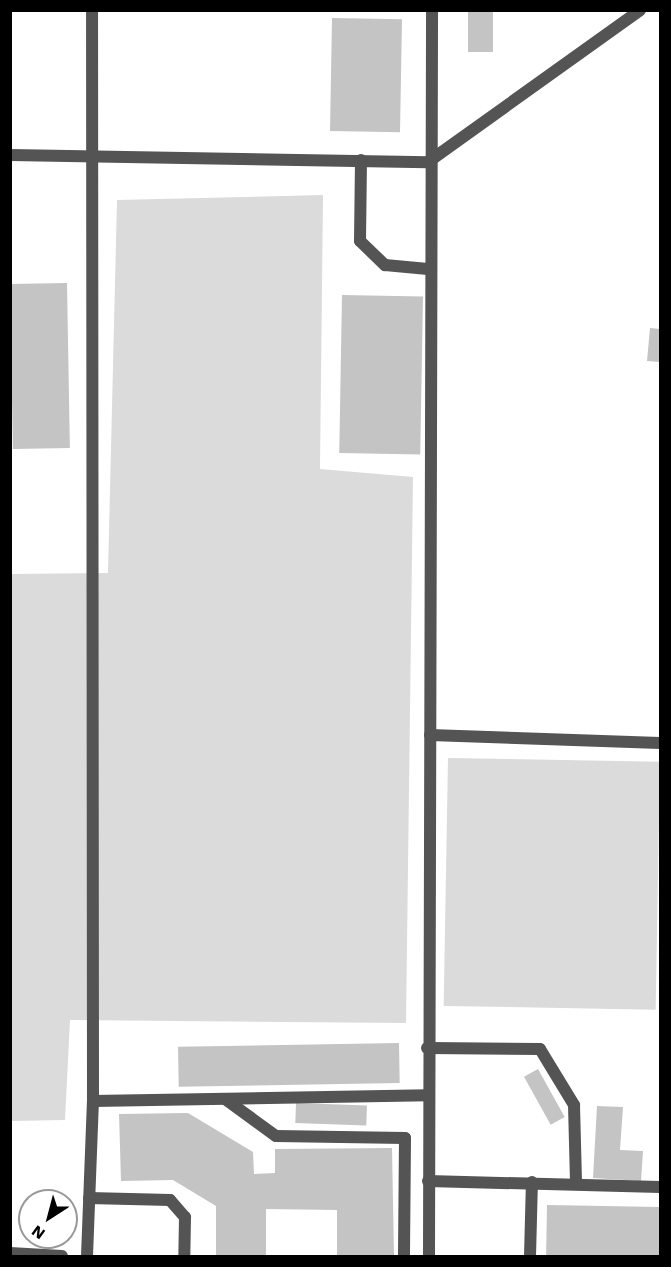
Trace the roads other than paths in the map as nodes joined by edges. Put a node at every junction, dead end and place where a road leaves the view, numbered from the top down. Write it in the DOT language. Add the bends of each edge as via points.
graph roads {
  1 [pos="92,10"];
  2 [pos="432,10"];
  3 [pos="640,10"];
  4 [pos="91,154"];
  5 [pos="10,155"];
  6 [pos="361,160"];
  7 [pos="428,162"];
  8 [pos="428,269"];
  9 [pos="430,735"];
  10 [pos="660,743"];
  11 [pos="427,1048"];
  12 [pos="428,1095"];
  13 [pos="225,1099"];
  14 [pos="93,1101"];
  15 [pos="428,1181"];
  16 [pos="532,1182"];
  17 [pos="576,1183"];
  18 [pos="660,1187"];
  19 [pos="89,1198"];
  20 [pos="10,1253"];
  21 [pos="62,1257"];
  22 [pos="87,1257"];
  23 [pos="184,1257"];
  24 [pos="404,1257"];
  25 [pos="429,1257"];
  26 [pos="530,1257"];
  1 -- 4 [label="lane"];
  2 -- 7 [label="lane"];
  3 -- 7 [label="lane"];
  4 -- 5 [label="lane"];
  4 -- 6 [label="lane"];
  4 -- 14 [label="lane"];
  6 -- 7 [label="lane"];
  6 -- 8 [label="lane" via="360,241 385,265"];
  7 -- 8 [label="lane"];
  8 -- 9 [label="lane"];
  9 -- 10 [label="lane"];
  9 -- 11 [label="lane"];
  11 -- 12 [label="lane"];
  11 -- 17 [label="lane" via="540,1049 574,1106"];
  12 -- 13 [label="lane"];
  12 -- 15 [label="lane"];
  13 -- 14 [label="lane"];
  13 -- 24 [label="lane" via="276,1136 405,1138"];
  14 -- 19 [label="lane"];
  15 -- 16 [label="lane"];
  15 -- 25 [label="lane"];
  16 -- 17 [label="lane"];
  16 -- 26 [label="lane"];
  17 -- 18 [label="lane"];
  19 -- 22 [label="lane"];
  19 -- 23 [label="lane" via="170,1200 185,1216"];
  20 -- 21 [label="lane"];
}
